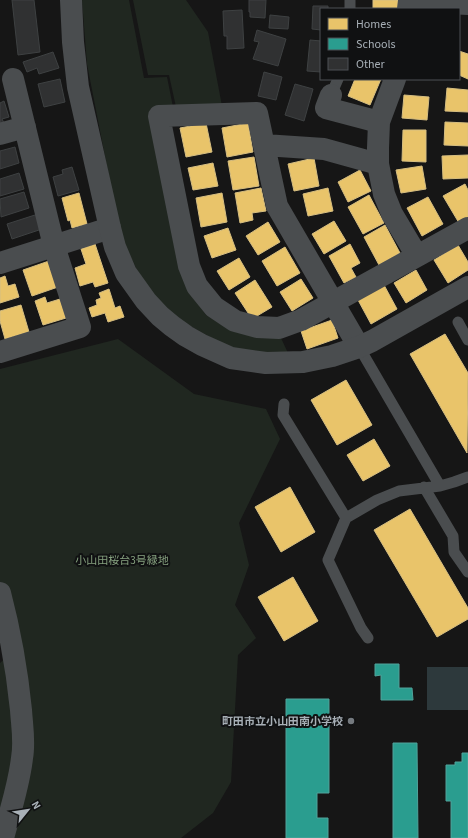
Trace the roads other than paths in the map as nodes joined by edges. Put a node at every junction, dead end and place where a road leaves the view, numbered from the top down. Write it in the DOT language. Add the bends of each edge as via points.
graph roads {
  1 [pos="71,0"];
  2 [pos="468,4"];
  3 [pos="408,8"];
  4 [pos="14,79"];
  5 [pos="395,80"];
  6 [pos="335,87"];
  7 [pos="379,122"];
  8 [pos="25,127"];
  9 [pos="0,134"];
  10 [pos="264,145"];
  11 [pos="378,164"];
  12 [pos="110,228"];
  13 [pos="468,228"];
  14 [pos="54,246"];
  15 [pos="416,256"];
  16 [pos="0,263"];
  17 [pos="468,287"];
  18 [pos="333,302"];
  19 [pos="458,322"];
  20 [pos="468,340"];
  21 [pos="359,347"];
  22 [pos="0,352"];
  23 [pos="284,404"];
  24 [pos="468,477"];
  25 [pos="440,486"];
  26 [pos="424,487"];
  27 [pos="346,518"];
  28 [pos="468,572"];
  29 [pos="0,593"];
  30 [pos="368,638"];
  31 [pos="3,834"];
  1 -- 12 [label="street" via="78,87"];
  2 -- 3 [label="street" via="408,1"];
  4 -- 8 [label="street"];
  5 -- 7 [label="street"];
  6 -- 7 [label="street" via="326,108"];
  7 -- 11 [label="street"];
  8 -- 9 [label="street"];
  8 -- 14 [label="street"];
  10 -- 11 [label="street" via="324,149"];
  10 -- 18 [label="street" via="277,206"];
  10 -- 18 [label="street" via="257,113 159,116 189,266 197,286 214,307 235,321 257,327 279,328"];
  11 -- 15 [label="street" via="384,194 392,214"];
  12 -- 14 [label="street"];
  12 -- 21 [label="street" via="126,273 146,301 172,326 202,345 232,358 266,363 303,362"];
  13 -- 15 [label="street"];
  14 -- 16 [label="street"];
  14 -- 22 [label="street" via="80,327"];
  15 -- 18 [label="street"];
  17 -- 21 [label="street"];
  18 -- 21 [label="street"];
  19 -- 20 [label="lane"];
  21 -- 25 [label="lane"];
  23 -- 27 [label="lane" via="283,415"];
  24 -- 25 [label="lane"];
  25 -- 26 [label="lane"];
  26 -- 27 [label="lane" via="398,491"];
  26 -- 28 [label="lane" via="453,536 454,552"];
  27 -- 30 [label="lane" via="328,560"];
  29 -- 31 [label="street" via="18,679 23,738 23,758"];
}
